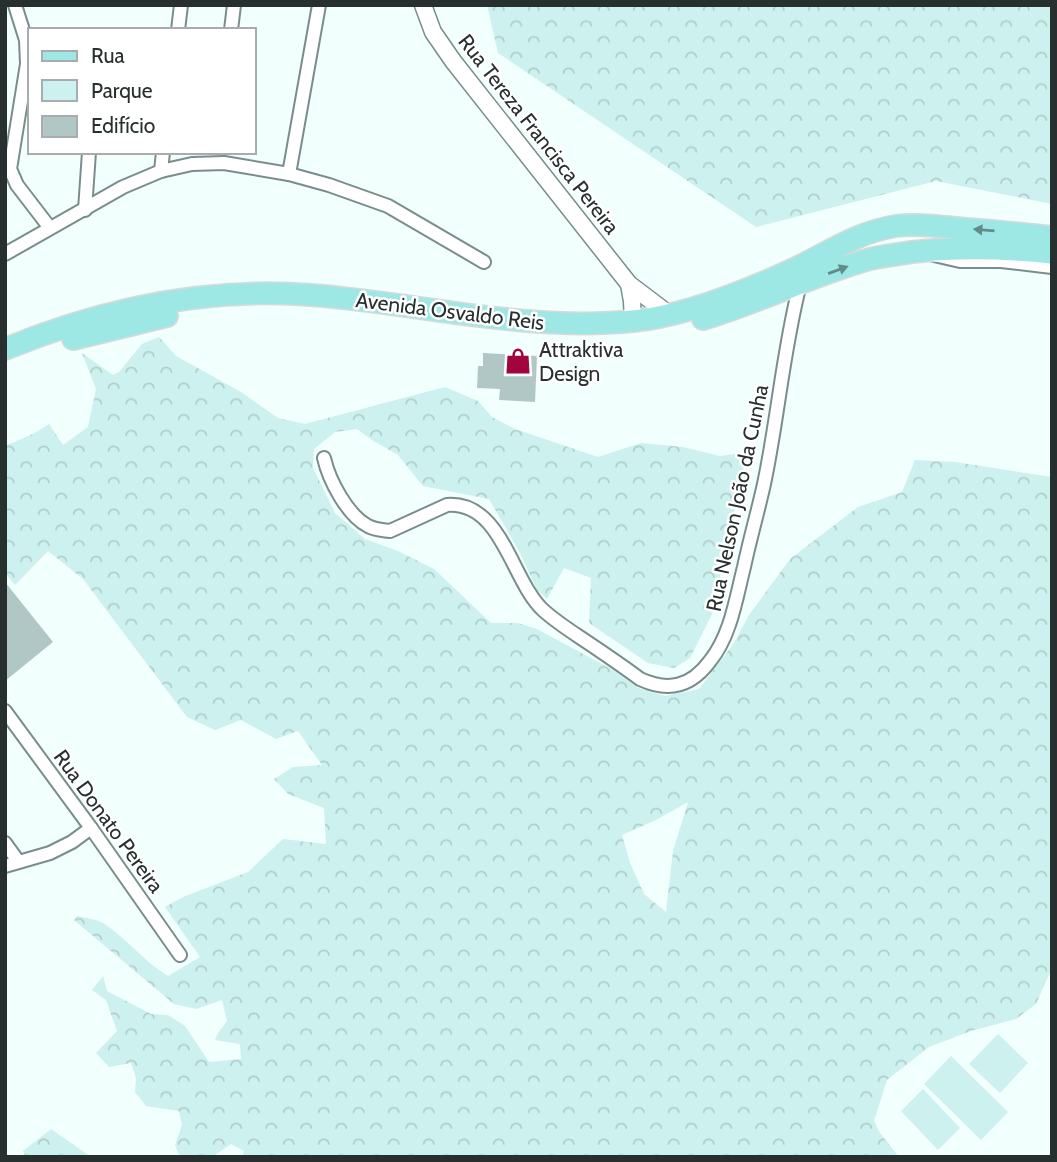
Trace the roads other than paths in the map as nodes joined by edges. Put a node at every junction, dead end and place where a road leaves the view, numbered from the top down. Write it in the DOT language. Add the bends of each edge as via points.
graph roads {
  1 [pos="15,5"];
  2 [pos="181,5"];
  3 [pos="234,5"];
  4 [pos="319,5"];
  5 [pos="423,5"];
  6 [pos="178,28"];
  7 [pos="231,28"];
  8 [pos="89,154"];
  9 [pos="163,154"];
  10 [pos="214,157"];
  11 [pos="161,170"];
  12 [pos="289,174"];
  13 [pos="85,210"];
  14 [pos="50,228"];
  15 [pos="1052,237"];
  16 [pos="920,251"];
  17 [pos="1052,253"];
  18 [pos="5,254"];
  19 [pos="484,262"];
  20 [pos="1052,267"];
  21 [pos="629,284"];
  22 [pos="800,284"];
  23 [pos="670,315"];
  24 [pos="633,321"];
  25 [pos="5,349"];
  26 [pos="5,363"];
  27 [pos="324,458"];
  28 [pos="5,710"];
  29 [pos="91,828"];
  30 [pos="5,843"];
  31 [pos="12,864"];
  32 [pos="180,955"];
  1 -- 14 [label="street" via="26,40 27,64 10,169"];
  2 -- 6 [label="street"];
  3 -- 7 [label="street"];
  4 -- 12 [label="street"];
  5 -- 21 [label="street, Rua Tereza Francisca Pereira" via="433,32 453,61"];
  8 -- 13 [label="street"];
  9 -- 11 [label="street"];
  10 -- 11 [label="street"];
  10 -- 12 [label="street"];
  11 -- 13 [label="street"];
  12 -- 19 [label="street" via="388,206"];
  13 -- 14 [label="street"];
  14 -- 18 [label="street"];
  15 -- 23 [label="main road, Avenida Osvaldo Reis, one-way" via="897,226 853,239 764,282"];
  16 -- 17 [label="main road, Avenida Osvaldo Reis" via="977,247"];
  16 -- 20 [label="street" via="960,261"];
  22 -- 16 [label="main road, Avenida Osvaldo Reis, one-way" via="873,258"];
  21 -- 23 [label="street, Rua Tereza Francisca Pereira"];
  21 -- 24 [label="street"];
  22 -- 26 [label="main road, Avenida Osvaldo Reis" via="699,321 635,334 543,334 317,307 255,306 158,317 76,337"];
  22 -- 27 [label="street, Rua Nelson João da Cunha" via="764,483 728,627 700,673 677,686 640,679 543,610 525,588 501,539 481,515 447,505 390,531 368,526 346,506"];
  23 -- 24 [label="main road, Avenida Osvaldo Reis"];
  24 -- 25 [label="main road, Avenida Osvaldo Reis" via="555,323 313,295 242,294 130,309"];
  28 -- 29 [label="street, Rua Donato Pereira"];
  29 -- 31 [label="street" via="50,853"];
  29 -- 32 [label="street, Rua Donato Pereira"];
  30 -- 31 [label="street"];
}
